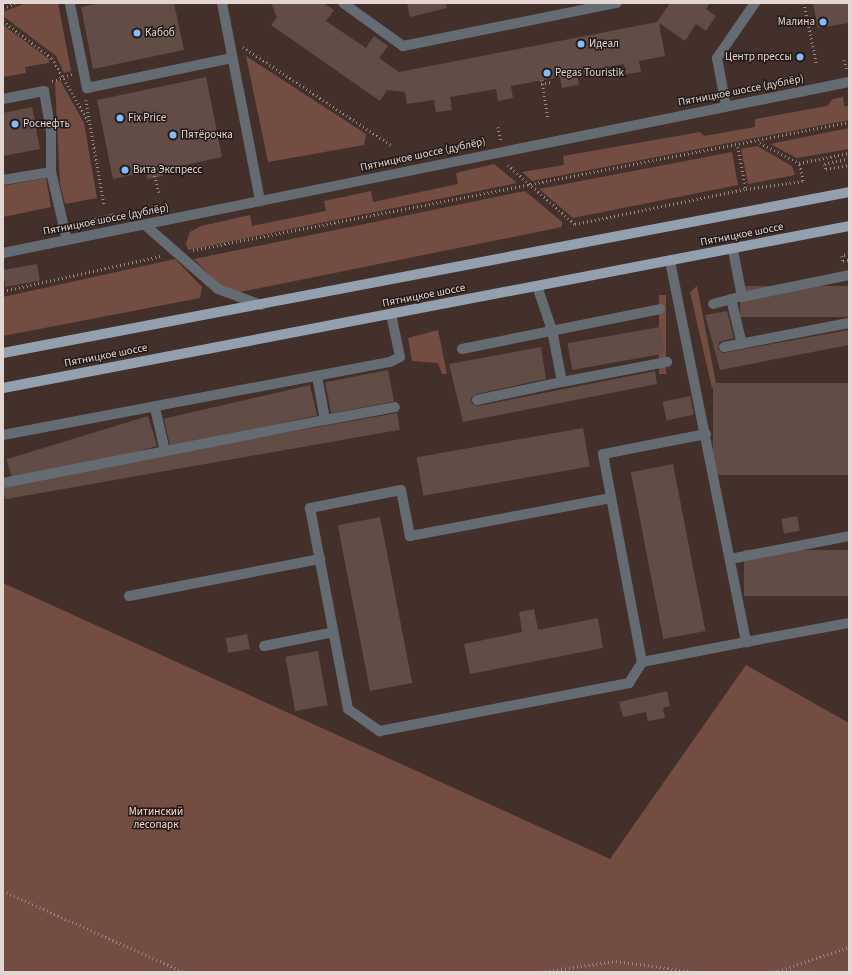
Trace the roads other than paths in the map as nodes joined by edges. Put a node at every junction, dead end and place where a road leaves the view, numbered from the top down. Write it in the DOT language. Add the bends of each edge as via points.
graph roads {
  1 [pos="222,3"];
  2 [pos="343,3"];
  3 [pos="617,3"];
  4 [pos="755,3"];
  5 [pos="70,4"];
  6 [pos="232,58"];
  7 [pos="849,82"];
  8 [pos="3,99"];
  9 [pos="726,106"];
  10 [pos="51,172"];
  11 [pos="3,180"];
  12 [pos="849,192"];
  13 [pos="260,201"];
  14 [pos="144,225"];
  15 [pos="849,226"];
  16 [pos="67,240"];
  17 [pos="733,250"];
  18 [pos="3,253"];
  19 [pos="670,261"];
  20 [pos="849,275"];
  21 [pos="537,286"];
  22 [pos="742,297"];
  23 [pos="731,300"];
  24 [pos="713,304"];
  25 [pos="261,305"];
  26 [pos="660,309"];
  27 [pos="391,314"];
  28 [pos="849,322"];
  29 [pos="552,330"];
  30 [pos="742,344"];
  31 [pos="724,347"];
  32 [pos="462,348"];
  33 [pos="3,353"];
  34 [pos="667,362"];
  35 [pos="317,376"];
  36 [pos="562,382"];
  37 [pos="3,388"];
  38 [pos="477,400"];
  39 [pos="394,407"];
  40 [pos="155,408"];
  41 [pos="326,420"];
  42 [pos="706,434"];
  43 [pos="3,435"];
  44 [pos="165,451"];
  45 [pos="3,483"];
  46 [pos="611,498"];
  47 [pos="849,536"];
  48 [pos="320,559"];
  49 [pos="730,559"];
  50 [pos="129,596"];
  51 [pos="849,623"];
  52 [pos="334,632"];
  53 [pos="746,642"];
  54 [pos="264,646"];
  55 [pos="642,662"];
  1 -- 6 [label="street"];
  2 -- 3 [label="street" via="403,46"];
  4 -- 9 [label="street" via="718,58"];
  5 -- 6 [label="street" via="87,88"];
  6 -- 13 [label="street"];
  7 -- 9 [label="street, Пятницкое шоссе (дублёр)"];
  8 -- 10 [label="street" via="44,91 51,132"];
  9 -- 13 [label="street, Пятницкое шоссе (дублёр)"];
  10 -- 11 [label="street"];
  10 -- 16 [label="street"];
  12 -- 25 [label="main road, Пятницкое шоссе"];
  13 -- 14 [label="street, Пятницкое шоссе (дублёр)"];
  14 -- 16 [label="street, Пятницкое шоссе (дублёр)"];
  14 -- 25 [label="street" via="179,252 218,289"];
  15 -- 17 [label="main road, Пятницкое шоссе"];
  16 -- 18 [label="street, Пятницкое шоссе (дублёр)"];
  17 -- 19 [label="main road, Пятницкое шоссе"];
  17 -- 22 [label="street"];
  19 -- 21 [label="main road, Пятницкое шоссе"];
  19 -- 42 [label="street"];
  20 -- 22 [label="street"];
  21 -- 27 [label="main road, Пятницкое шоссе"];
  21 -- 29 [label="street"];
  22 -- 23 [label="street"];
  23 -- 24 [label="street"];
  23 -- 30 [label="street"];
  25 -- 33 [label="main road, Пятницкое шоссе"];
  26 -- 29 [label="street"];
  27 -- 35 [label="street" via="400,357 390,362"];
  27 -- 37 [label="main road, Пятницкое шоссе"];
  28 -- 30 [label="street"];
  29 -- 32 [label="street"];
  29 -- 36 [label="street"];
  30 -- 31 [label="street"];
  34 -- 36 [label="street"];
  35 -- 40 [label="street"];
  35 -- 41 [label="street"];
  36 -- 38 [label="street"];
  39 -- 41 [label="street"];
  40 -- 43 [label="street"];
  40 -- 44 [label="street"];
  41 -- 44 [label="street"];
  42 -- 46 [label="street" via="603,454"];
  42 -- 49 [label="street"];
  44 -- 45 [label="street"];
  46 -- 48 [label="street" via="410,536 401,490 310,508"];
  46 -- 55 [label="street"];
  47 -- 49 [label="street"];
  48 -- 50 [label="street"];
  48 -- 52 [label="street"];
  49 -- 53 [label="street"];
  51 -- 53 [label="street"];
  52 -- 54 [label="street"];
  52 -- 55 [label="street" via="348,710 380,731 629,683"];
  53 -- 55 [label="street"];
}
